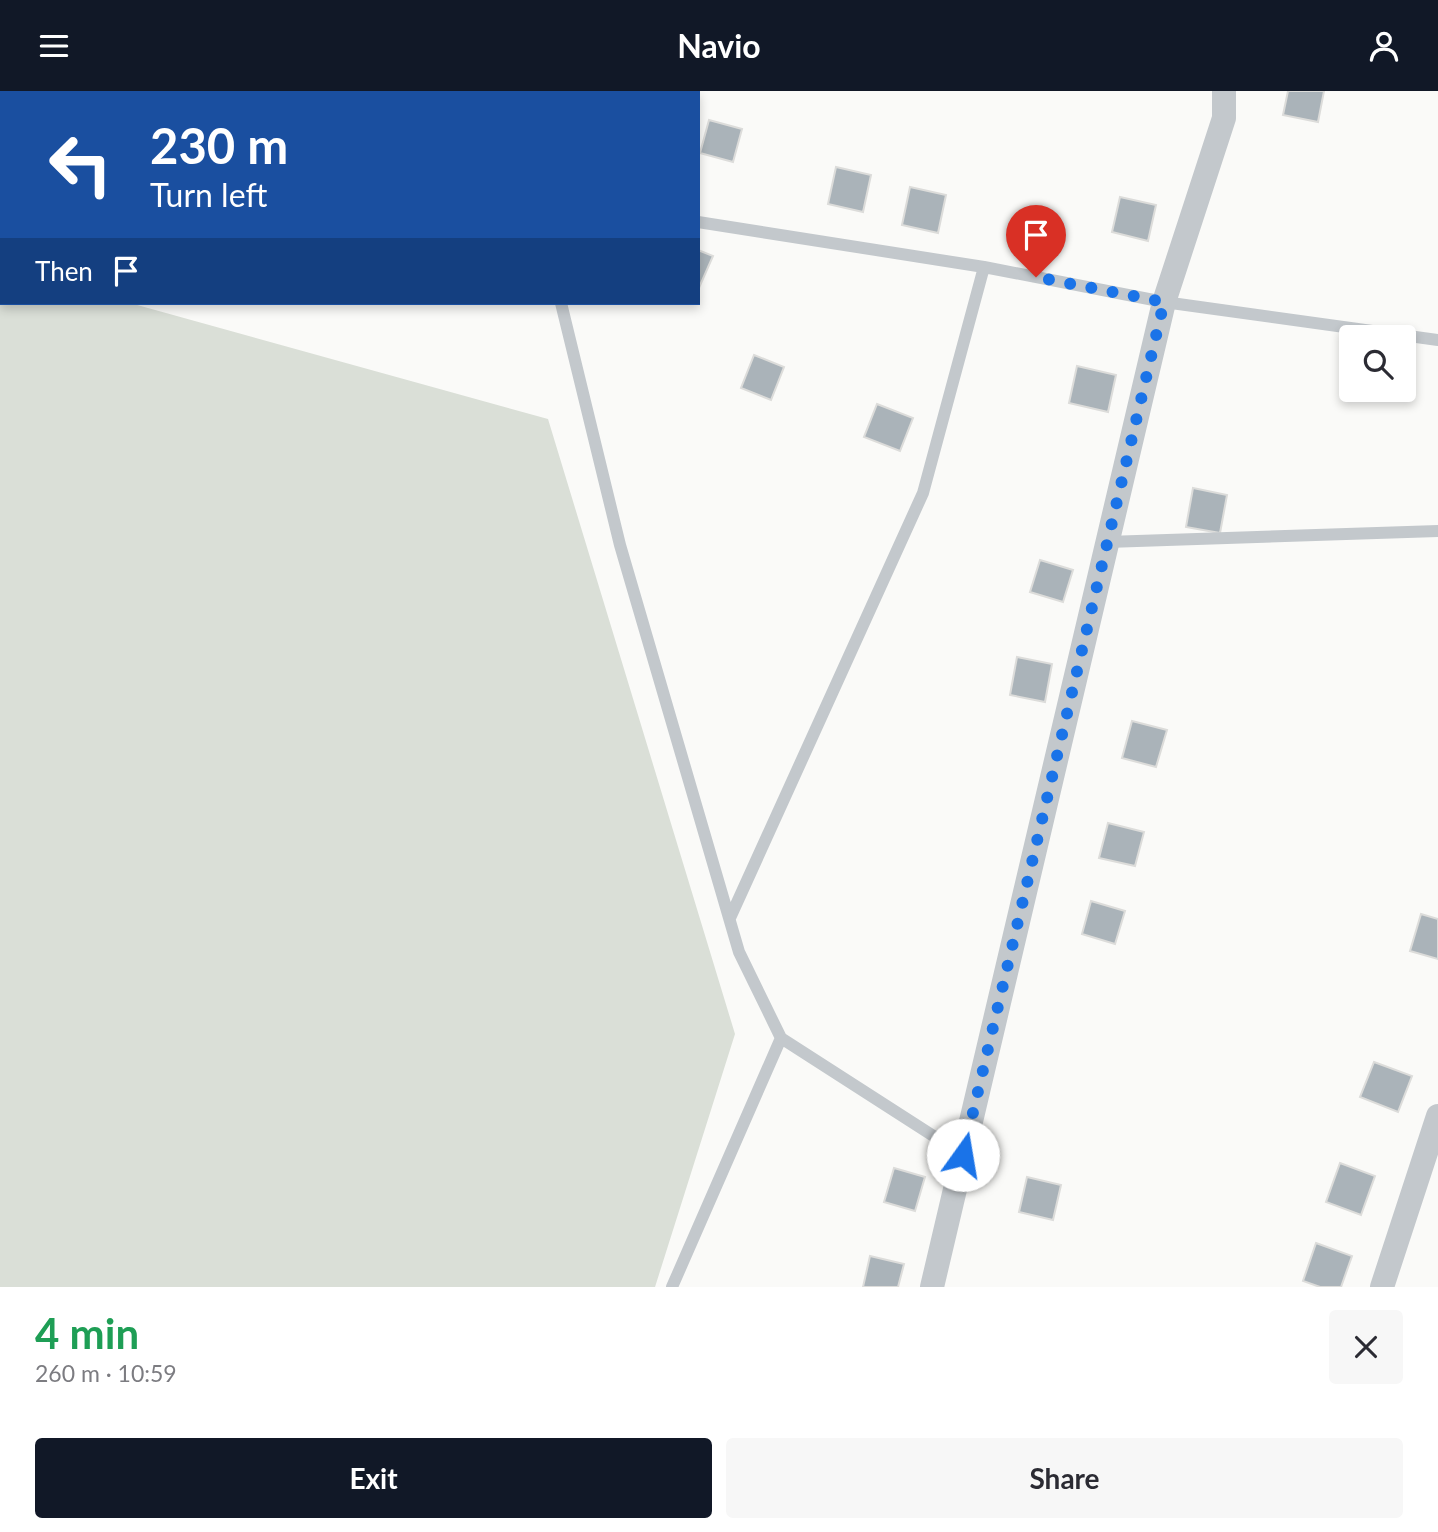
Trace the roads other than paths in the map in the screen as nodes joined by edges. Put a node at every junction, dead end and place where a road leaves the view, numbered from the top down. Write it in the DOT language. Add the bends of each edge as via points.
graph roads {
  1 [pos="1224,91"];
  2 [pos="700,222"];
  3 [pos="984,267"];
  4 [pos="1164,302"];
  5 [pos="561,305"];
  6 [pos="1438,340"];
  7 [pos="1438,531"];
  8 [pos="1107,542"];
  9 [pos="730,918"];
  10 [pos="781,1038"];
  11 [pos="1438,1116"];
  12 [pos="963,1155"];
  13 [pos="672,1287"];
  14 [pos="932,1287"];
  15 [pos="1382,1287"];
  1 -- 4 [label="street" via="1224,118"];
  2 -- 3 [label="lane"];
  3 -- 4 [label="lane"];
  3 -- 9 [label="lane" via="923,493"];
  4 -- 6 [label="lane"];
  4 -- 8 [label="street"];
  5 -- 9 [label="lane" via="620,545"];
  7 -- 8 [label="lane"];
  8 -- 12 [label="street"];
  9 -- 10 [label="lane" via="739,952"];
  10 -- 12 [label="lane"];
  10 -- 13 [label="lane"];
  11 -- 15 [label="street"];
  12 -- 14 [label="street"];
}
